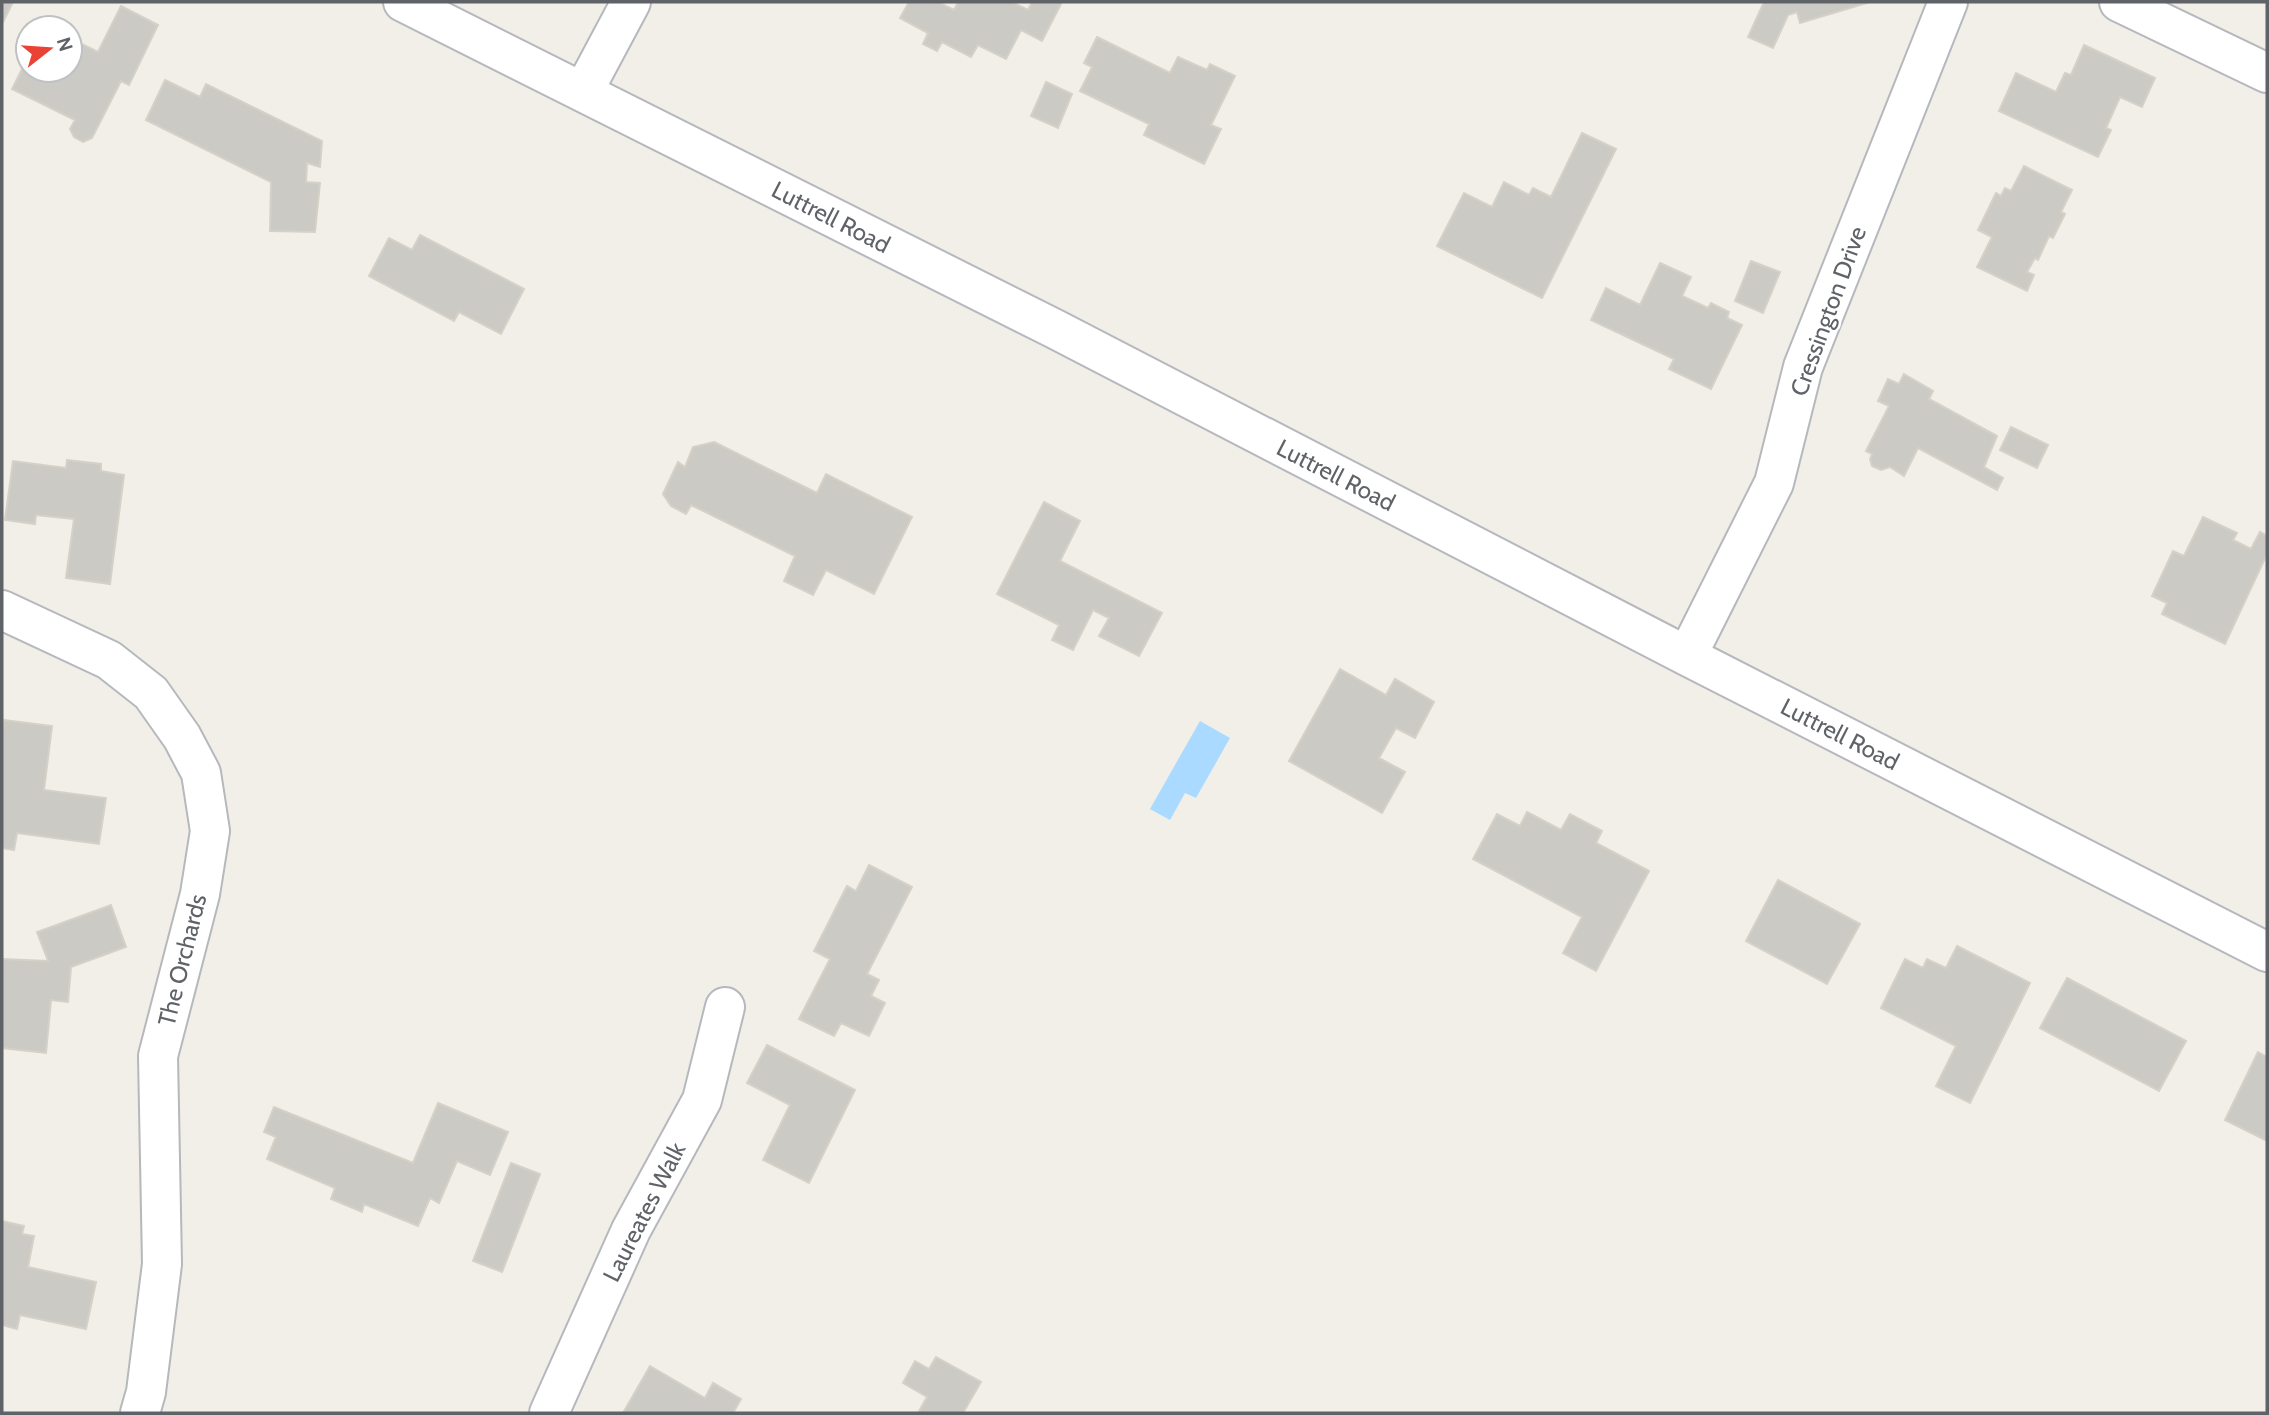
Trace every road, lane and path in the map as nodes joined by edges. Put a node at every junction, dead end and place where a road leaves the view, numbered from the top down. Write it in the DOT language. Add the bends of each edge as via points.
graph roads {
  1 [pos="402,2"];
  2 [pos="631,2"];
  3 [pos="1948,2"];
  4 [pos="2119,2"];
  5 [pos="2267,73"];
  6 [pos="583,92"];
  7 [pos="2,610"];
  8 [pos="1687,656"];
  9 [pos="2267,951"];
  10 [pos="725,1007"];
  11 [pos="140,1413"];
  12 [pos="549,1413"];
  1 -- 6 [label="street, Luttrell Road"];
  2 -- 6 [label="street"];
  3 -- 8 [label="street, Cressington Drive" via="1803,367 1774,483"];
  4 -- 5 [label="street"];
  6 -- 8 [label="street, Luttrell Road" via="1067,335"];
  7 -- 11 [label="street, The Orchards" via="109,660 152,693 201,772 210,831 200,894 158,1055 162,1264"];
  8 -- 9 [label="street, Luttrell Road"];
  10 -- 12 [label="street, Laureates Walk" via="702,1100 631,1230"];
}
